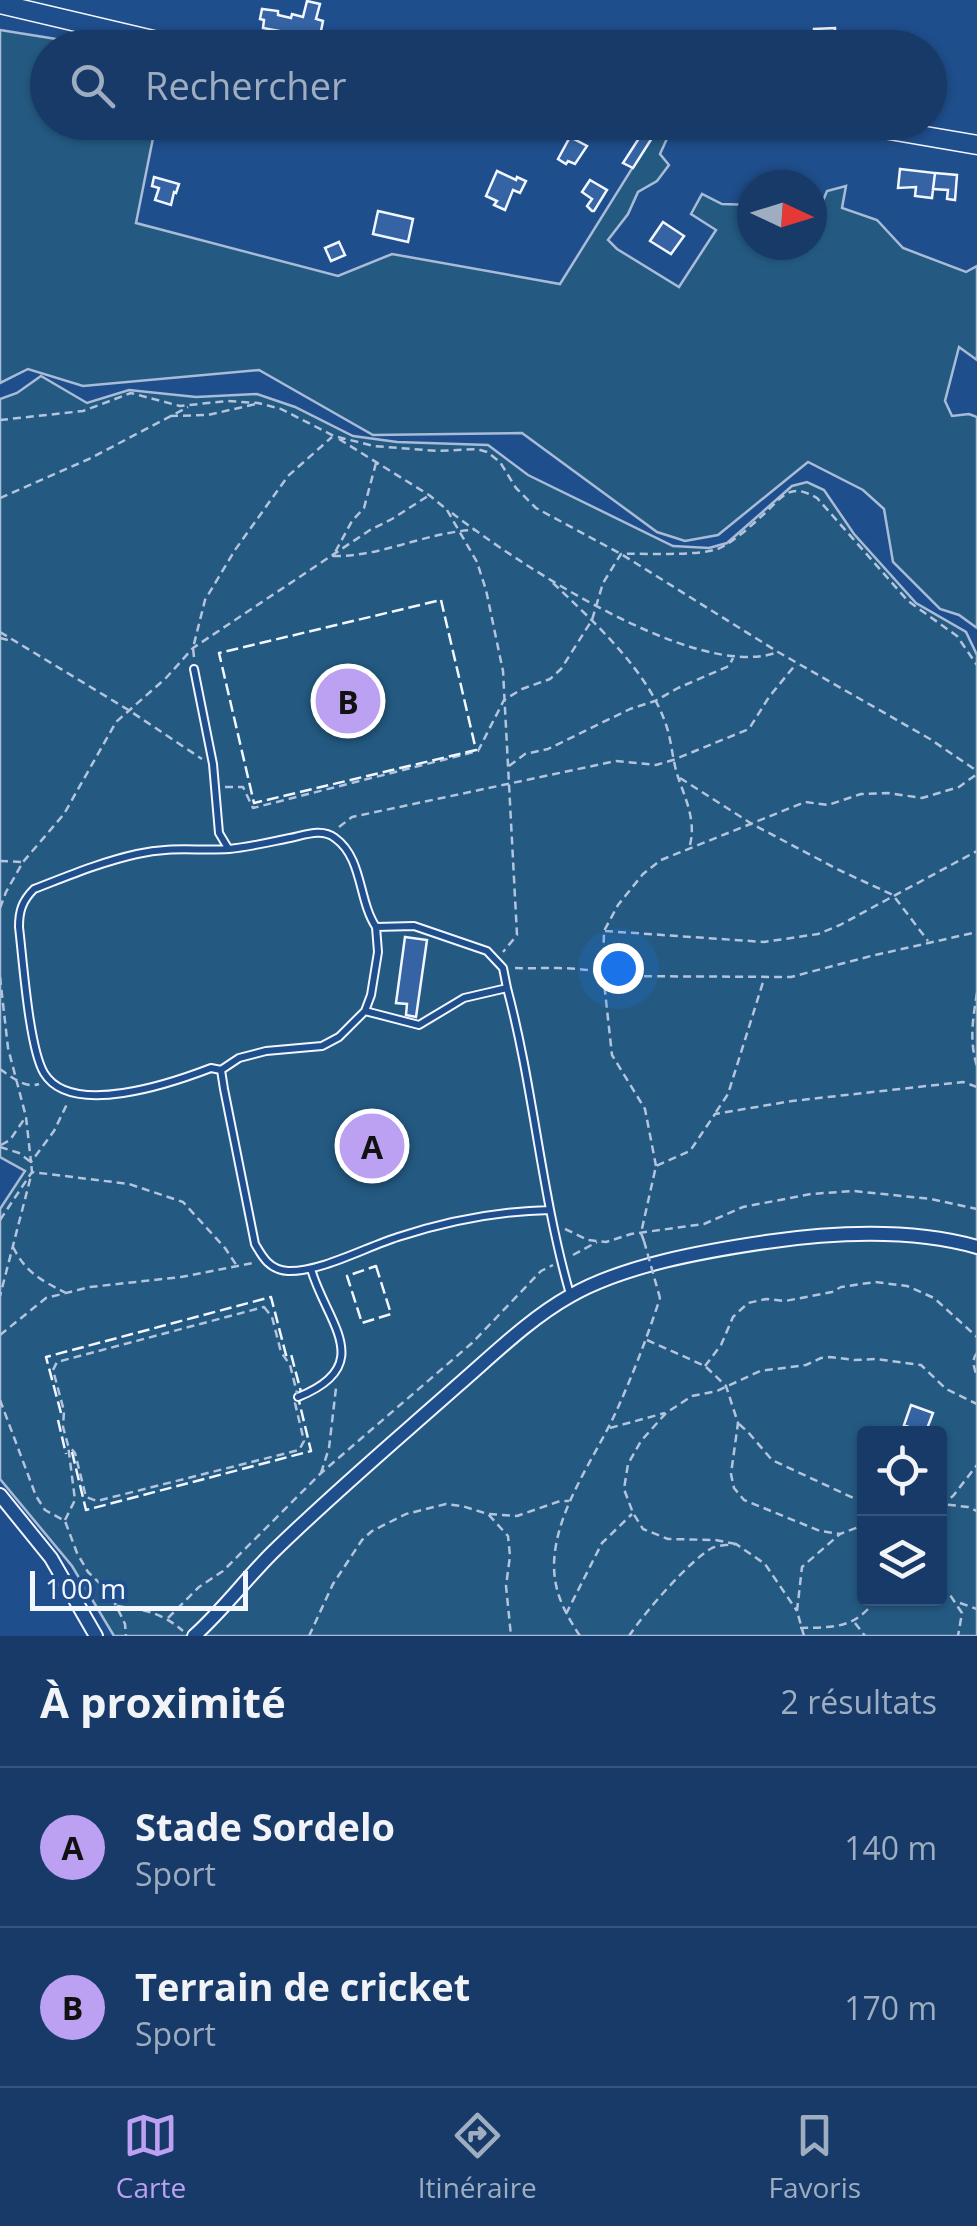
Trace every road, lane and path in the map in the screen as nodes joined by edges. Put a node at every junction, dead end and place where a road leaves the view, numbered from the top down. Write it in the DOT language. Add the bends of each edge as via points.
graph roads {
  1 [pos="0,4"];
  2 [pos="110,30"];
  3 [pos="947,140"];
  4 [pos="977,145"];
  5 [pos="258,403"];
  6 [pos="194,405"];
  7 [pos="169,416"];
  8 [pos="0,420"];
  9 [pos="334,436"];
  10 [pos="377,462"];
  11 [pos="0,498"];
  12 [pos="447,510"];
  13 [pos="459,530"];
  14 [pos="474,530"];
  15 [pos="621,554"];
  16 [pos="548,579"];
  17 [pos="598,605"];
  18 [pos="592,620"];
  19 [pos="0,632"];
  20 [pos="0,638"];
  21 [pos="14,641"];
  22 [pos="778,652"];
  23 [pos="734,657"];
  24 [pos="797,663"];
  25 [pos="977,664"];
  26 [pos="194,669"];
  27 [pos="504,700"];
  28 [pos="655,700"];
  29 [pos="673,760"];
  30 [pos="212,764"];
  31 [pos="508,767"];
  32 [pos="977,772"];
  33 [pos="678,777"];
  34 [pos="510,784"];
  35 [pos="215,787"];
  36 [pos="752,824"];
  37 [pos="329,834"];
  38 [pos="689,848"];
  39 [pos="228,849"];
  40 [pos="977,850"];
  41 [pos="0,861"];
  42 [pos="24,862"];
  43 [pos="894,894"];
  44 [pos="376,928"];
  45 [pos="604,931"];
  46 [pos="977,932"];
  47 [pos="929,942"];
  48 [pos="503,968"];
  49 [pos="604,972"];
  50 [pos="0,978"];
  51 [pos="764,978"];
  52 [pos="507,988"];
  53 [pos="977,993"];
  54 [pos="365,1011"];
  55 [pos="977,1066"];
  56 [pos="0,1069"];
  57 [pos="221,1070"];
  58 [pos="18,1079"];
  59 [pos="50,1082"];
  60 [pos="977,1087"];
  61 [pos="72,1094"];
  62 [pos="715,1114"];
  63 [pos="26,1117"];
  64 [pos="0,1146"];
  65 [pos="31,1162"];
  66 [pos="656,1166"];
  67 [pos="32,1172"];
  68 [pos="977,1209"];
  69 [pos="550,1210"];
  70 [pos="0,1220"];
  71 [pos="554,1229"];
  72 [pos="641,1234"];
  73 [pos="597,1242"];
  74 [pos="12,1246"];
  75 [pos="977,1247"];
  76 [pos="263,1258"];
  77 [pos="561,1262"];
  78 [pos="236,1266"];
  79 [pos="312,1269"];
  80 [pos="66,1293"];
  81 [pos="0,1296"];
  82 [pos="570,1296"];
  83 [pos="0,1335"];
  84 [pos="977,1337"];
  85 [pos="646,1340"];
  86 [pos="977,1353"];
  87 [pos="340,1363"];
  88 [pos="705,1366"];
  89 [pos="977,1376"];
  90 [pos="726,1386"];
  91 [pos="298,1397"];
  92 [pos="0,1400"];
  93 [pos="977,1404"];
  94 [pos="666,1412"];
  95 [pos="738,1423"];
  96 [pos="608,1429"];
  97 [pos="68,1445"];
  98 [pos="977,1464"];
  99 [pos="320,1474"];
  100 [pos="0,1495"];
  101 [pos="947,1498"];
  102 [pos="857,1500"];
  103 [pos="570,1502"];
  104 [pos="947,1505"];
  105 [pos="977,1511"];
  106 [pos="633,1513"];
  107 [pos="488,1514"];
  108 [pos="65,1522"];
  109 [pos="857,1527"];
  110 [pos="840,1534"];
  111 [pos="736,1544"];
  112 [pos="947,1593"];
  113 [pos="957,1602"];
  114 [pos="116,1606"];
  115 [pos="871,1606"];
  116 [pos="977,1609"];
  117 [pos="797,1611"];
  118 [pos="566,1614"];
  119 [pos="168,1618"];
  120 [pos="854,1622"];
  121 [pos="800,1628"];
  122 [pos="193,1634"];
  123 [pos="96,1636"];
  124 [pos="126,1636"];
  125 [pos="309,1636"];
  126 [pos="511,1636"];
  127 [pos="580,1636"];
  128 [pos="629,1636"];
  129 [pos="804,1636"];
  130 [pos="865,1636"];
  131 [pos="958,1636"];
  1 -- 2 [label="main road"];
  3 -- 4 [label="main road"];
  5 -- 6 [label="path"];
  5 -- 7 [label="path"];
  5 -- 9 [label="path"];
  6 -- 7 [label="path"];
  6 -- 8 [label="path" via="131,393 82,411"];
  7 -- 11 [label="path"];
  9 -- 10 [label="path"];
  9 -- 15 [label="path" via="374,446 487,452 536,508"];
  9 -- 26 [label="path" via="288,476 234,550 205,600"];
  10 -- 12 [label="path"];
  10 -- 13 [label="path" via="364,508 334,556"];
  12 -- 13 [label="path"];
  12 -- 14 [label="path"];
  13 -- 14 [label="path"];
  13 -- 27 [label="path" via="486,590"];
  14 -- 16 [label="path"];
  15 -- 17 [label="path"];
  15 -- 22 [label="path"];
  15 -- 25 [label="path" via="715,550 780,497 806,492"];
  16 -- 17 [label="path"];
  16 -- 18 [label="path"];
  17 -- 18 [label="path"];
  17 -- 23 [label="path" via="658,636"];
  18 -- 27 [label="path" via="550,679"];
  18 -- 28 [label="path"];
  19 -- 21 [label="path"];
  20 -- 21 [label="path"];
  21 -- 30 [label="path"];
  22 -- 23 [label="path"];
  22 -- 24 [label="path"];
  23 -- 28 [label="path" via="729,666"];
  24 -- 29 [label="path" via="749,729"];
  24 -- 32 [label="path"];
  26 -- 30 [label="lane"];
  27 -- 31 [label="path"];
  27 -- 35 [label="path" via="478,751 253,808 243,787"];
  28 -- 29 [label="path"];
  28 -- 31 [label="path" via="524,754"];
  29 -- 33 [label="path"];
  29 -- 34 [label="path" via="616,761"];
  30 -- 35 [label="lane"];
  31 -- 34 [label="path"];
  32 -- 36 [label="path" via="959,787 922,798 888,793 828,805 806,802"];
  33 -- 36 [label="path"];
  33 -- 38 [label="path" via="692,819"];
  34 -- 37 [label="path" via="352,817"];
  34 -- 48 [label="path" via="517,934 502,953"];
  35 -- 39 [label="lane" via="219,833"];
  36 -- 38 [label="path"];
  36 -- 43 [label="path"];
  37 -- 39 [label="lane"];
  37 -- 44 [label="lane" via="352,859"];
  38 -- 45 [label="path" via="643,874"];
  39 -- 59 [label="lane" via="136,854 27,896 19,927 38,1059"];
  40 -- 43 [label="path"];
  41 -- 42 [label="path"];
  43 -- 45 [label="path" via="818,934 764,942"];
  43 -- 47 [label="path"];
  44 -- 48 [label="lane" via="414,926 487,951"];
  44 -- 54 [label="lane" via="378,952"];
  45 -- 49 [label="path"];
  46 -- 47 [label="path"];
  47 -- 51 [label="path"];
  48 -- 49 [label="path"];
  48 -- 52 [label="lane"];
  49 -- 51 [label="path"];
  49 -- 66 [label="path" via="612,1055 645,1108"];
  50 -- 58 [label="path"];
  51 -- 62 [label="path" via="728,1094"];
  52 -- 54 [label="lane" via="464,998 419,1025"];
  52 -- 69 [label="lane"];
  53 -- 55 [label="path"];
  54 -- 57 [label="lane" via="322,1046 266,1051"];
  56 -- 58 [label="path"];
  57 -- 61 [label="lane" via="118,1094"];
  57 -- 76 [label="lane" via="254,1244"];
  58 -- 59 [label="path" via="32,1087"];
  58 -- 63 [label="path"];
  59 -- 61 [label="lane"];
  60 -- 62 [label="path" via="963,1082"];
  61 -- 65 [label="path"];
  62 -- 66 [label="path" via="690,1150"];
  63 -- 64 [label="path"];
  63 -- 65 [label="path"];
  64 -- 65 [label="path"];
  65 -- 67 [label="path"];
  66 -- 72 [label="path"];
  67 -- 70 [label="path"];
  67 -- 74 [label="path"];
  67 -- 78 [label="path" via="129,1184 183,1202"];
  68 -- 72 [label="path" via="854,1191 812,1194"];
  69 -- 71 [label="lane"];
  69 -- 79 [label="lane" via="476,1217"];
  71 -- 73 [label="path"];
  71 -- 77 [label="lane"];
  72 -- 73 [label="path"];
  72 -- 85 [label="path, bridge" via="660,1298"];
  73 -- 77 [label="path"];
  74 -- 80 [label="path" via="40,1280"];
  74 -- 81 [label="path"];
  75 -- 82 [label="street" via="891,1234 784,1239 654,1264"];
  76 -- 78 [label="path"];
  76 -- 79 [label="lane" via="285,1271"];
  77 -- 82 [label="lane"];
  77 -- 99 [label="path" via="541,1271 472,1344"];
  78 -- 80 [label="path"];
  79 -- 87 [label="lane" via="341,1336"];
  80 -- 83 [label="path" via="46,1298"];
  82 -- 122 [label="street" via="347,1482"];
  84 -- 88 [label="path" via="934,1298 875,1282 748,1303"];
  85 -- 88 [label="path"];
  85 -- 96 [label="path"];
  86 -- 89 [label="path"];
  87 -- 91 [label="lane" via="328,1383"];
  87 -- 99 [label="path"];
  88 -- 90 [label="path"];
  90 -- 93 [label="path" via="821,1358 876,1359 921,1365 946,1389"];
  90 -- 94 [label="path"];
  90 -- 95 [label="path"];
  91 -- 97 [label="path" via="304,1440 299,1450 97,1501 86,1497"];
  91 -- 97 [label="path" via="264,1308 57,1362 53,1370"];
  92 -- 108 [label="path" via="36,1496"];
  94 -- 96 [label="path"];
  94 -- 106 [label="path" via="628,1464 624,1489"];
  95 -- 102 [label="path" via="772,1460"];
  95 -- 110 [label="path" via="731,1474 744,1500"];
  96 -- 103 [label="path"];
  97 -- 108 [label="path" via="75,1500"];
  98 -- 101 [label="path"];
  99 -- 119 [label="path"];
  100 -- 123 [label="street" via="51,1558"];
  103 -- 107 [label="path" via="517,1516"];
  103 -- 118 [label="path" via="554,1563"];
  104 -- 105 [label="path"];
  106 -- 111 [label="path" via="643,1529 668,1538"];
  106 -- 118 [label="path" via="602,1542"];
  107 -- 125 [label="path" via="446,1504 372,1531 345,1564"];
  107 -- 126 [label="path" via="510,1544"];
  108 -- 114 [label="path" via="88,1572"];
  109 -- 110 [label="path"];
  110 -- 117 [label="path" via="802,1567"];
  111 -- 117 [label="path" via="765,1564"];
  111 -- 128 [label="path" via="714,1547"];
  112 -- 113 [label="path"];
  113 -- 116 [label="path"];
  113 -- 131 [label="path"];
  114 -- 119 [label="path"];
  114 -- 124 [label="path"];
  115 -- 120 [label="path"];
  117 -- 121 [label="path"];
  118 -- 127 [label="path"];
  119 -- 122 [label="path"];
  120 -- 121 [label="path"];
  120 -- 130 [label="path"];
  121 -- 129 [label="path"];
}
